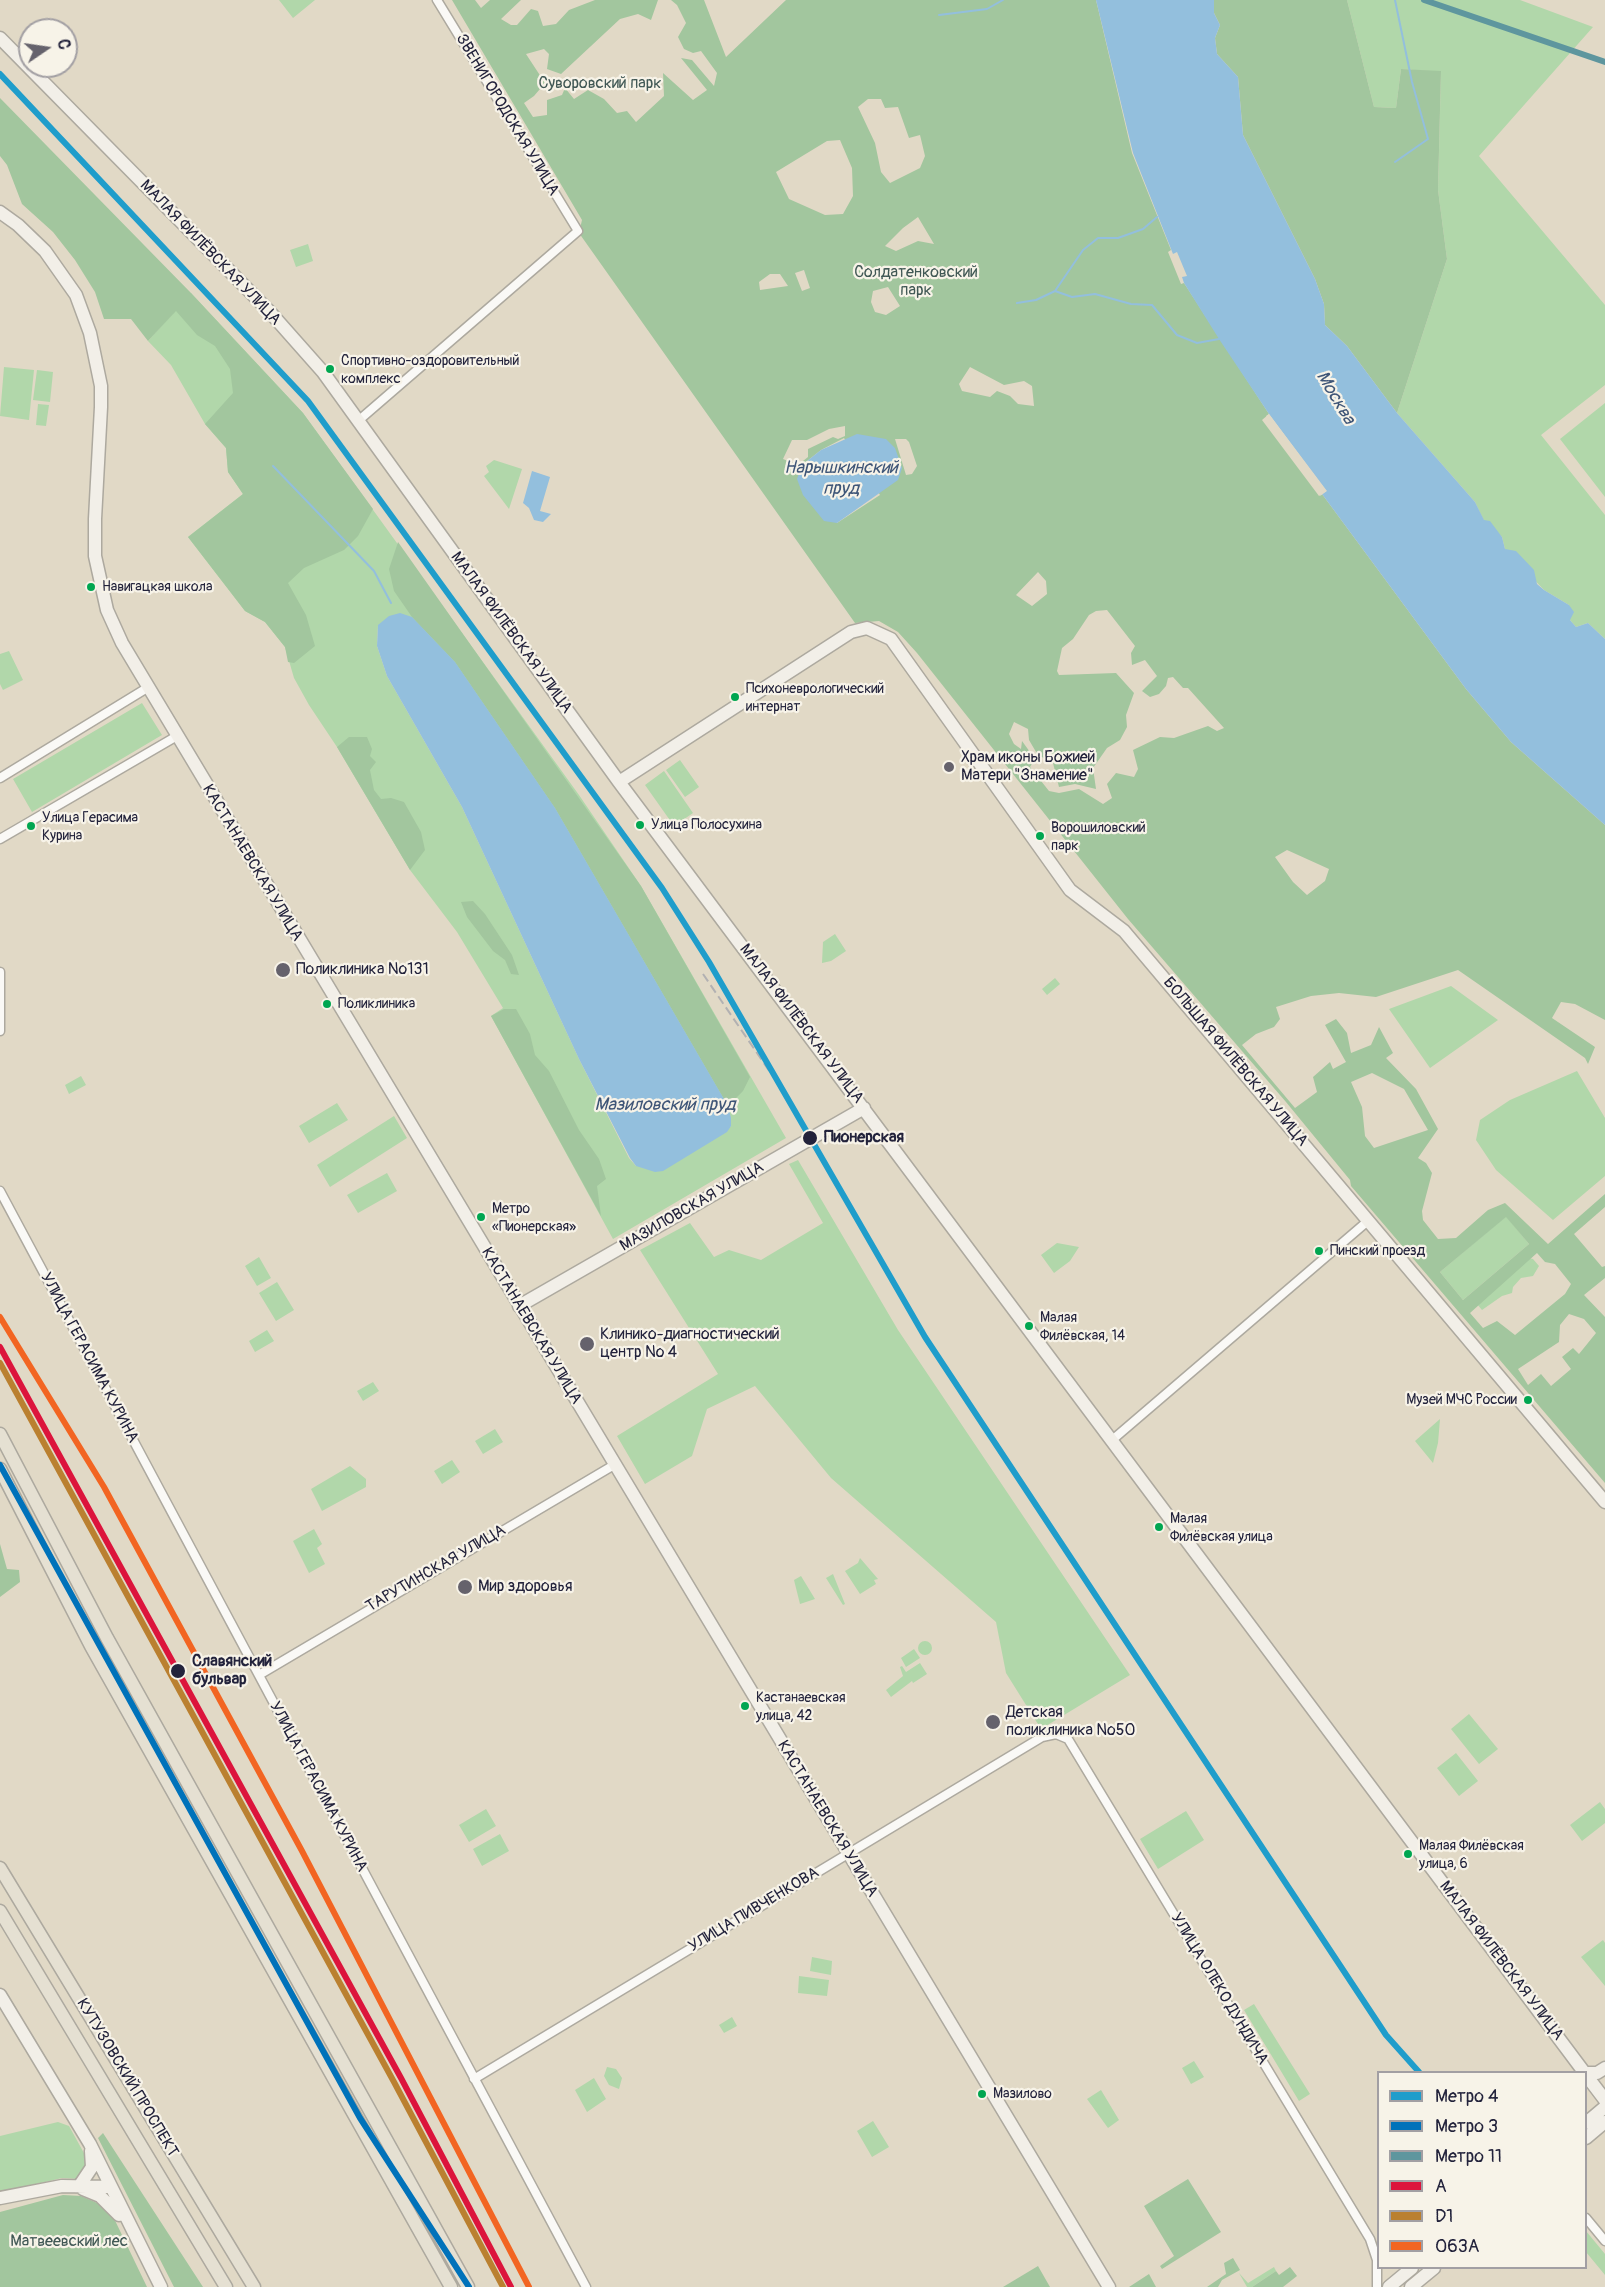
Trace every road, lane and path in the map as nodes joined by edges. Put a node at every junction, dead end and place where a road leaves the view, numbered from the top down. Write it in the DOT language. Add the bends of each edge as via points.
graph roads {
  1 [pos="437,0"];
  2 [pos="0,38"];
  3 [pos="0,212"];
  4 [pos="358,421"];
  5 [pos="147,688"];
  6 [pos="177,736"];
  7 [pos="0,778"];
  8 [pos="619,782"];
  9 [pos="0,839"];
  10 [pos="0,972"];
  11 [pos="0,1031"];
  12 [pos="864,1108"];
  13 [pos="0,1191"];
  14 [pos="1369,1220"];
  15 [pos="519,1306"];
  16 [pos="0,1434"];
  17 [pos="1111,1441"];
  18 [pos="614,1465"];
  19 [pos="0,1468"];
  20 [pos="1605,1502"];
  21 [pos="259,1675"];
  22 [pos="1068,1739"];
  23 [pos="848,1853"];
  24 [pos="0,1868"];
  25 [pos="0,1911"];
  26 [pos="0,1995"];
  27 [pos="1605,2068"];
  28 [pos="1583,2071"];
  29 [pos="1587,2073"];
  30 [pos="1587,2077"];
  31 [pos="474,2079"];
  32 [pos="1605,2100"];
  33 [pos="1605,2107"];
  34 [pos="1587,2122"];
  35 [pos="1605,2122"];
  36 [pos="1587,2137"];
  37 [pos="90,2144"];
  38 [pos="76,2185"];
  39 [pos="111,2187"];
  40 [pos="0,2198"];
  41 [pos="1587,2219"];
  42 [pos="131,2230"];
  43 [pos="1370,2239"];
  44 [pos="1605,2241"];
  45 [pos="1377,2246"];
  46 [pos="1411,2269"];
  47 [pos="1433,2269"];
  48 [pos="1434,2269"];
  49 [pos="161,2287"];
  50 [pos="226,2287"];
  51 [pos="254,2287"];
  52 [pos="451,2287"];
  53 [pos="468,2287"];
  54 [pos="586,2287"];
  55 [pos="1108,2287"];
  56 [pos="1377,2287"];
  57 [pos="1389,2287"];
  58 [pos="1411,2287"];
  59 [pos="1428,2287"];
  1 -- 4 [label="street, ЗВЕНИГОРОДСКАЯ УЛИЦА" via="578,231"];
  2 -- 4 [label="street, МАЛАЯ ФИЛЁВСКАЯ УЛИЦА" via="269,312 323,372"];
  3 -- 5 [label="street, КАСТАНАЕВСКАЯ УЛИЦА" via="45,251 76,295 90,333 102,407 95,556 113,625"];
  4 -- 8 [label="street, МАЛАЯ ФИЛЁВСКАЯ УЛИЦА"];
  5 -- 6 [label="street, КАСТАНАЕВСКАЯ УЛИЦА"];
  5 -- 7 [label="street"];
  6 -- 9 [label="street"];
  6 -- 15 [label="street, КАСТАНАЕВСКАЯ УЛИЦА"];
  8 -- 12 [label="street, МАЛАЯ ФИЛЁВСКАЯ УЛИЦА"];
  8 -- 14 [label="street, БОЛЬШАЯ ФИЛЁВСКАЯ УЛИЦА" via="851,632 867,628 891,639 1070,890 1124,931"];
  10 -- 11 [label="street"];
  12 -- 15 [label="street, МАЗИЛОВСКАЯ УЛИЦА"];
  12 -- 17 [label="street, МАЛАЯ ФИЛЁВСКАЯ УЛИЦА"];
  13 -- 21 [label="street, УЛИЦА ГЕРАСИМА КУРИНА"];
  14 -- 17 [label="street"];
  14 -- 20 [label="street, БОЛЬШАЯ ФИЛЁВСКАЯ УЛИЦА"];
  15 -- 18 [label="street, КАСТАНАЕВСКАЯ УЛИЦА"];
  16 -- 53 [label="main road" via="107,1638"];
  17 -- 28 [label="street, МАЛАЯ ФИЛЁВСКАЯ УЛИЦА"];
  18 -- 21 [label="street, ТАРУТИНСКАЯ УЛИЦА"];
  18 -- 23 [label="street, КАСТАНАЕВСКАЯ УЛИЦА"];
  19 -- 52 [label="main road" via="91,1646"];
  21 -- 31 [label="street, УЛИЦА ГЕРАСИМА КУРИНА"];
  22 -- 23 [label="street, УЛИЦА ПИВЧЕНКОВА" via="1056,1734 1042,1737"];
  22 -- 43 [label="street, УЛИЦА ОЛЕКО ДУНДИЧА"];
  23 -- 31 [label="street, УЛИЦА ПИВЧЕНКОВА"];
  23 -- 55 [label="street, КАСТАНАЕВСКАЯ УЛИЦА"];
  24 -- 51 [label="main road, КУТУЗОВСКИЙ ПРОСПЕКТ"];
  25 -- 50 [label="main road, КУТУЗОВСКИЙ ПРОСПЕКТ"];
  26 -- 37 [label="street"];
  27 -- 29 [label="street"];
  30 -- 32 [label="street, МАЛАЯ ФИЛЁВСКАЯ УЛИЦА"];
  31 -- 54 [label="street, УЛИЦА ГЕРАСИМА КУРИНА"];
  33 -- 34 [label="street"];
  35 -- 36 [label="street"];
  37 -- 38 [label="street" via="92,2167"];
  37 -- 39 [label="street"];
  38 -- 39 [label="street"];
  38 -- 40 [label="street"];
  38 -- 42 [label="street" via="100,2196"];
  39 -- 42 [label="street"];
  41 -- 44 [label="street"];
  42 -- 49 [label="street"];
  43 -- 45 [label="street, УЛИЦА ОЛЕКО ДУНДИЧА"];
  43 -- 56 [label="street, УЛИЦА ОЛЕКО ДУНДИЧА" via="1377,2260"];
  46 -- 57 [label="street"];
  47 -- 58 [label="street"];
  48 -- 59 [label="street"];
}
